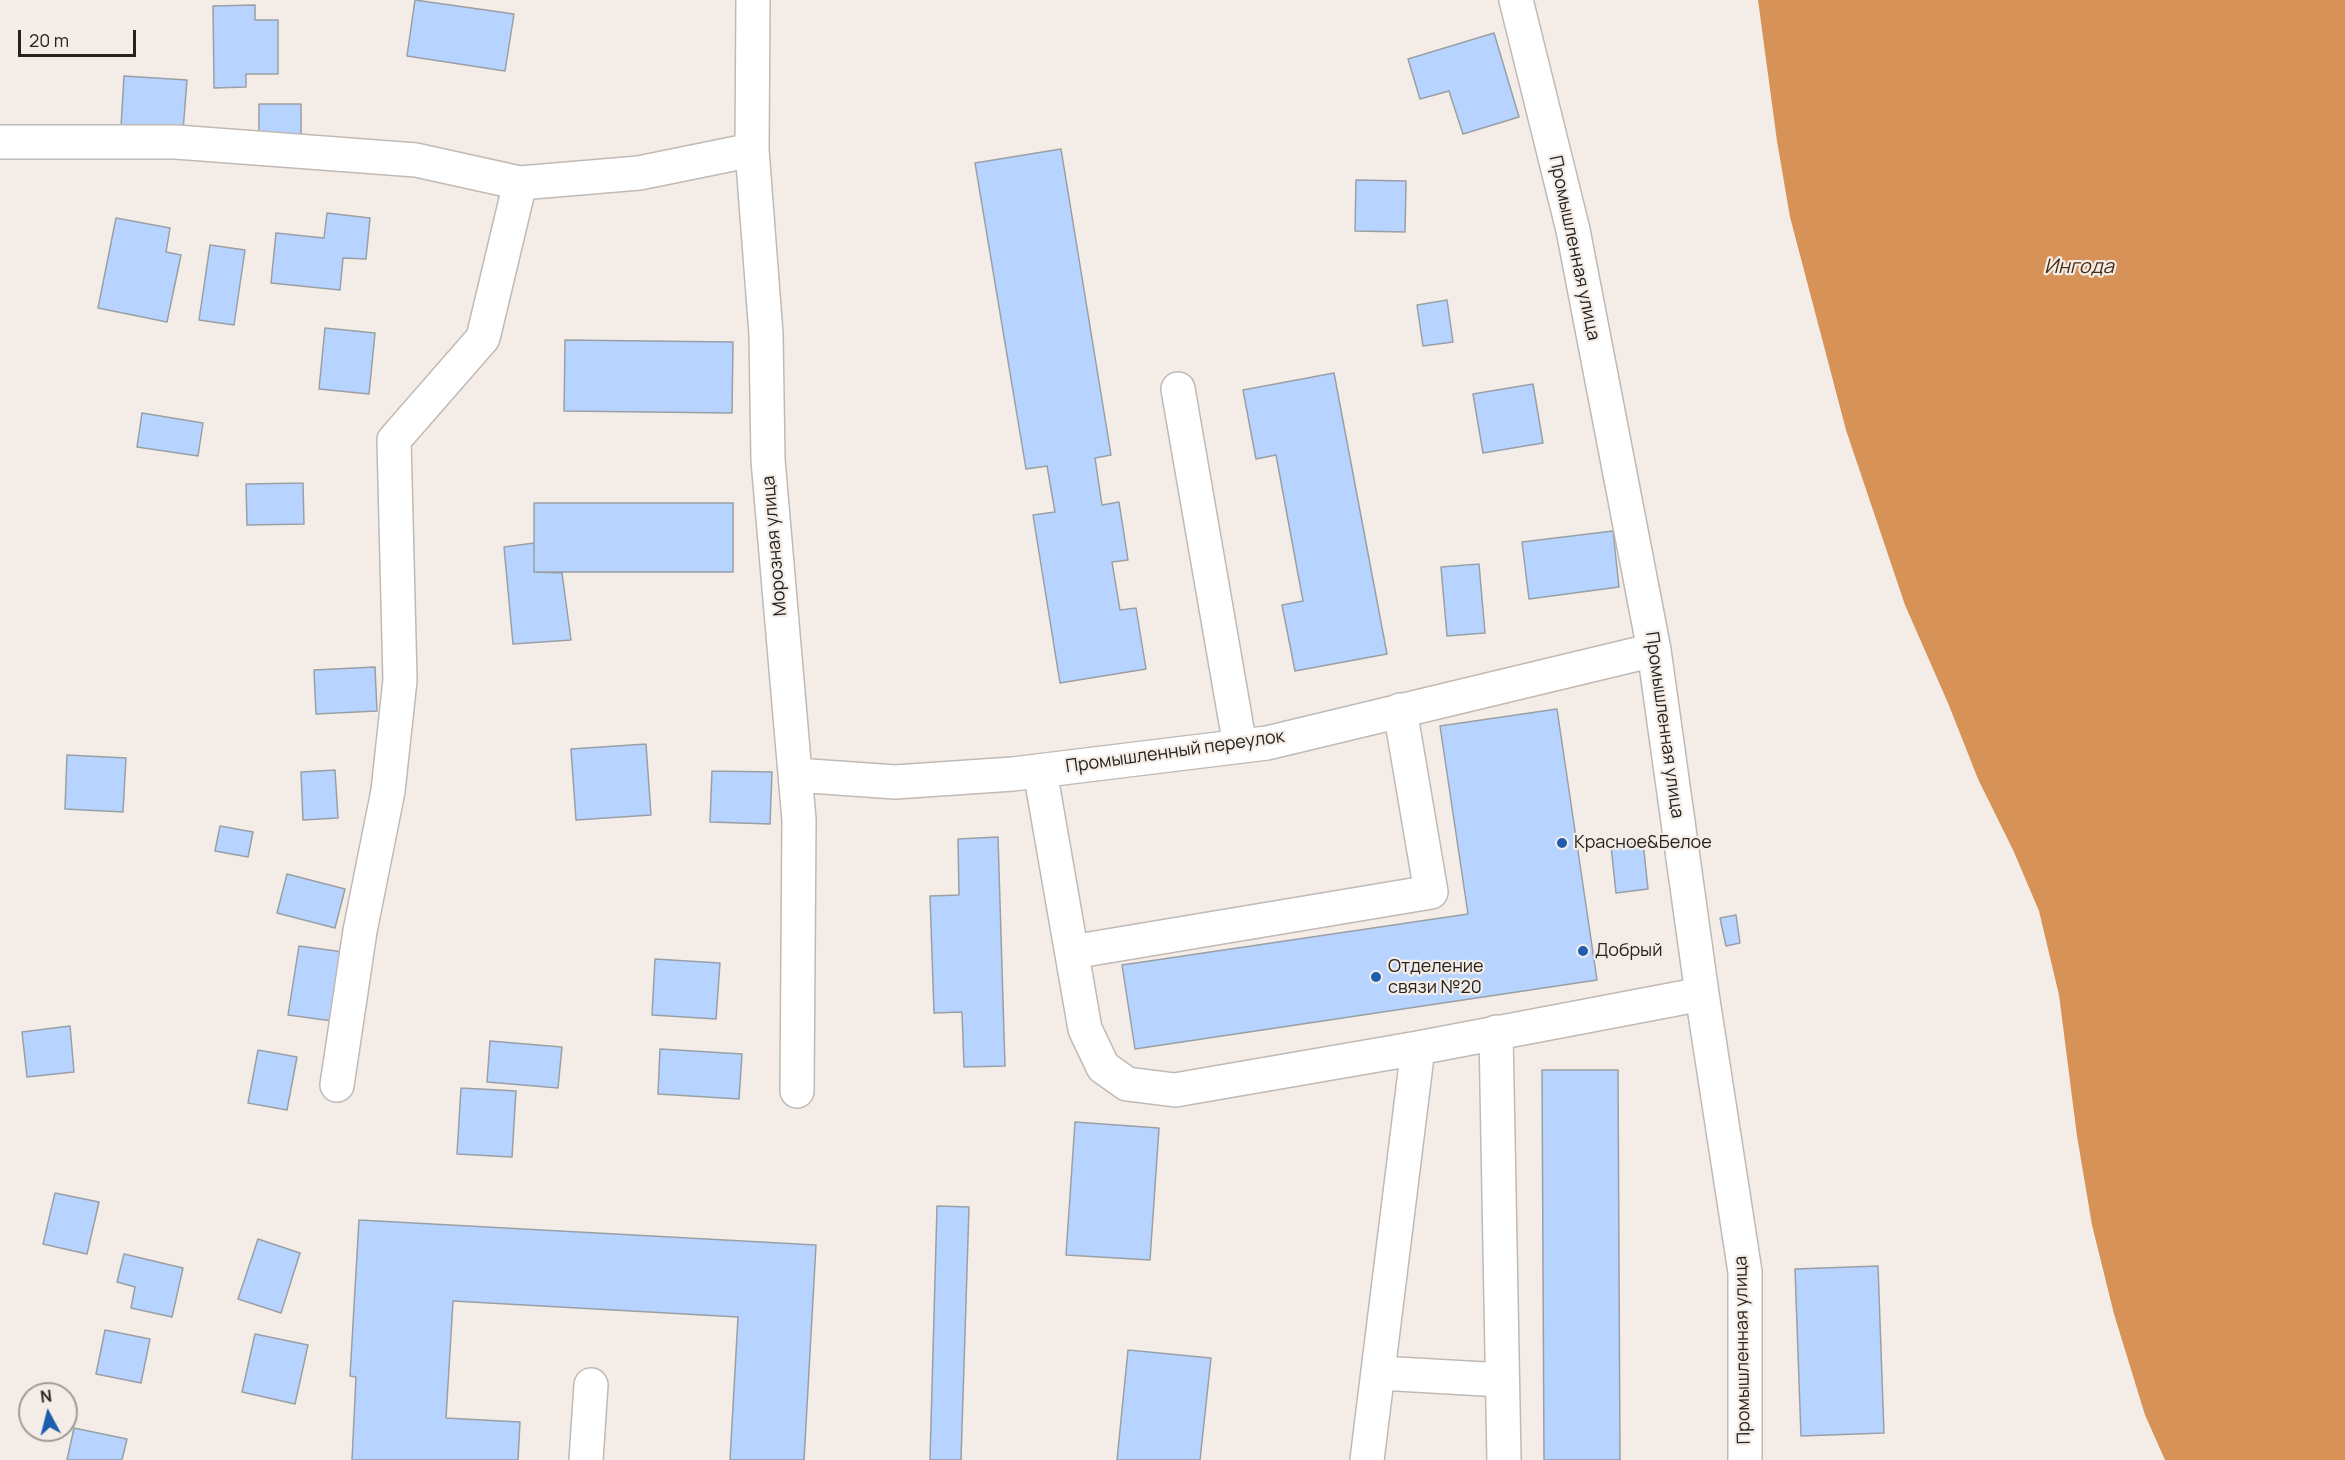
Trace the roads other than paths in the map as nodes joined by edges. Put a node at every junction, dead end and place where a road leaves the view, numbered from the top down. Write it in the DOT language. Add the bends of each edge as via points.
graph roads {
  1 [pos="753,0"];
  2 [pos="1516,0"];
  3 [pos="0,142"];
  4 [pos="752,150"];
  5 [pos="519,183"];
  6 [pos="1178,389"];
  7 [pos="1654,650"];
  8 [pos="1401,711"];
  9 [pos="1240,746"];
  10 [pos="1040,771"];
  11 [pos="796,775"];
  12 [pos="1072,952"];
  13 [pos="1702,994"];
  14 [pos="1496,1032"];
  15 [pos="1418,1048"];
  16 [pos="337,1085"];
  17 [pos="797,1091"];
  18 [pos="1379,1373"];
  19 [pos="1502,1380"];
  20 [pos="591,1385"];
  21 [pos="586,1460"];
  22 [pos="1367,1460"];
  23 [pos="1504,1460"];
  24 [pos="1745,1460"];
  1 -- 4 [label="street, Морозная улица"];
  2 -- 7 [label="street, Промышленная улица" via="1573,230"];
  3 -- 5 [label="street" via="176,141 416,160"];
  4 -- 5 [label="street" via="639,173"];
  4 -- 11 [label="street, Морозная улица" via="766,334 768,460"];
  5 -- 16 [label="street" via="483,338 394,440 400,680 388,791 360,931"];
  6 -- 9 [label="street"];
  7 -- 8 [label="street, Промышленный переулок"];
  7 -- 13 [label="street, Промышленная улица"];
  8 -- 9 [label="street, Промышленный переулок"];
  8 -- 12 [label="street" via="1431,892"];
  9 -- 10 [label="street, Промышленный переулок"];
  10 -- 11 [label="street, Промышленный переулок" via="895,782"];
  10 -- 12 [label="street"];
  11 -- 17 [label="street, Морозная улица" via="800,820"];
  12 -- 15 [label="street" via="1085,1029 1104,1067 1127,1084 1175,1090"];
  13 -- 14 [label="street"];
  13 -- 24 [label="street, Промышленная улица" via="1745,1272"];
  14 -- 15 [label="street"];
  14 -- 19 [label="street"];
  15 -- 18 [label="street"];
  18 -- 19 [label="street"];
  18 -- 22 [label="street"];
  19 -- 23 [label="street"];
  20 -- 21 [label="street"];
}
